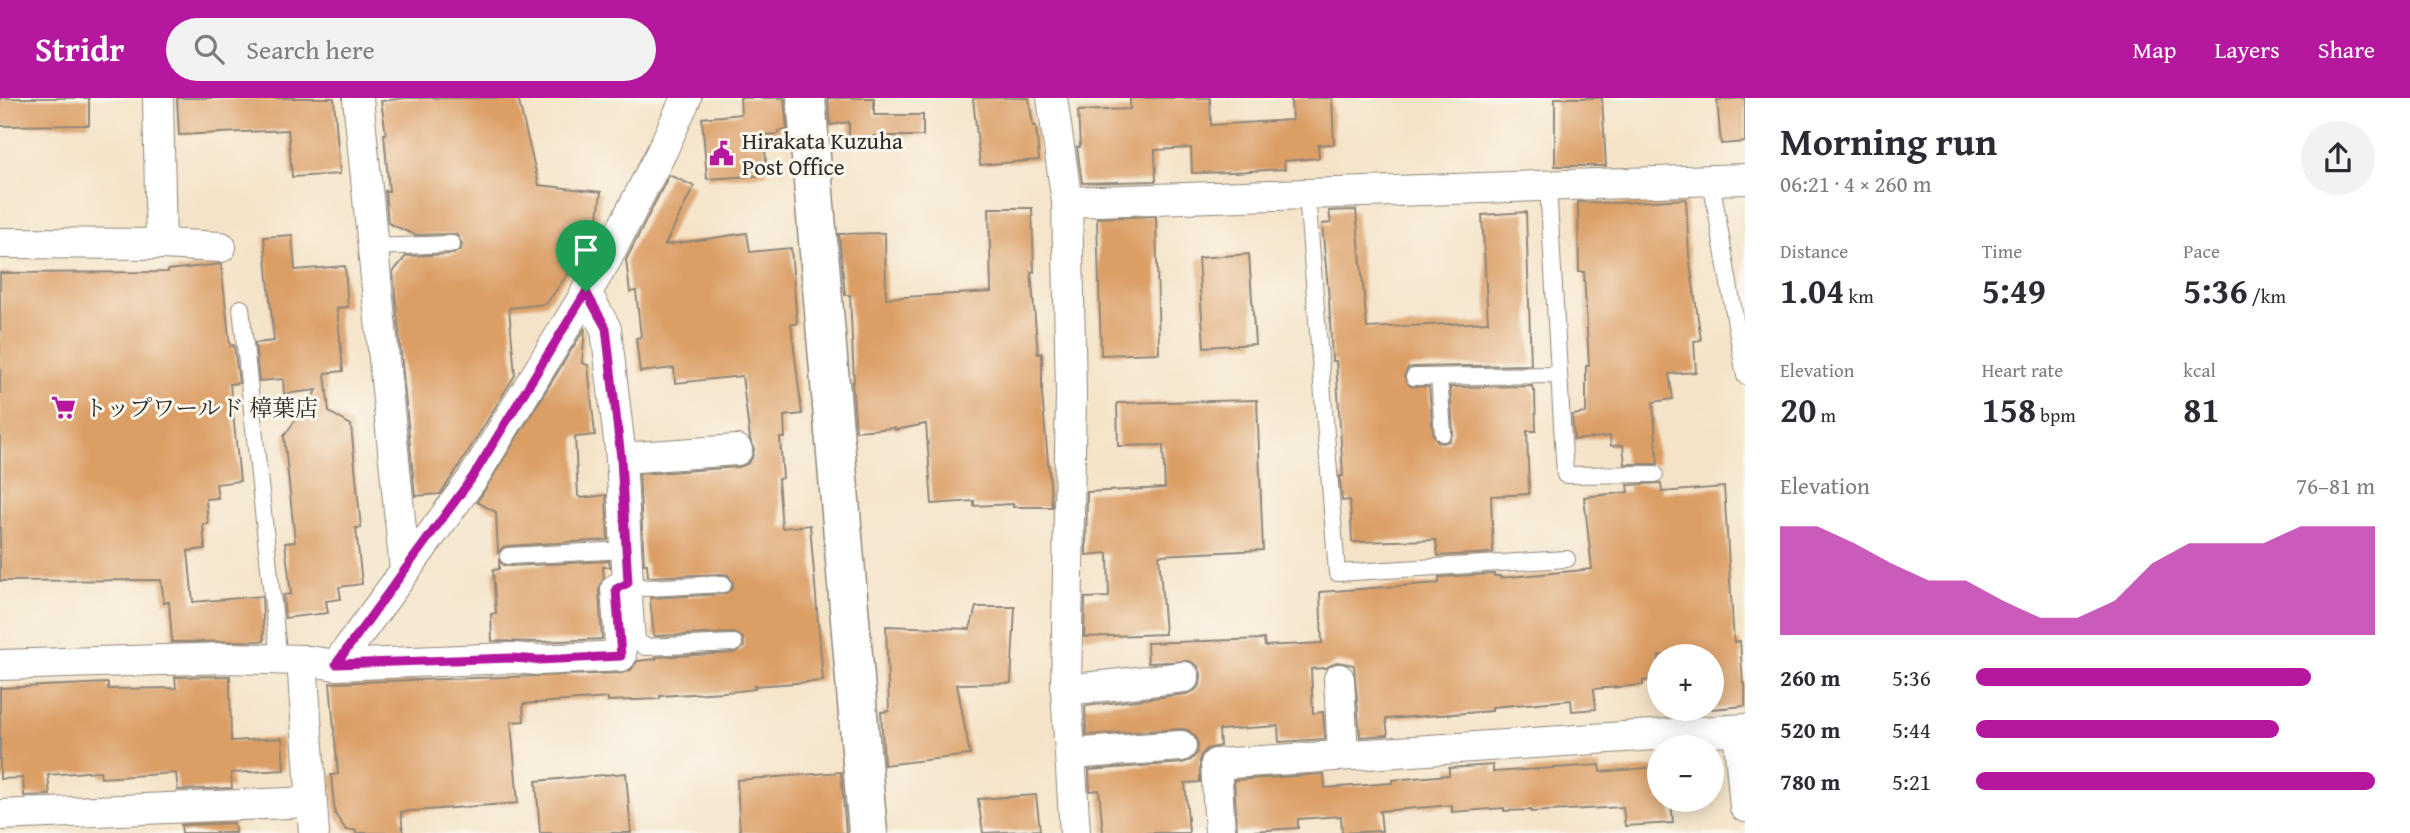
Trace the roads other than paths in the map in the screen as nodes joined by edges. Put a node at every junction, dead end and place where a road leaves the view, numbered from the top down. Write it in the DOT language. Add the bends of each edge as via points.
graph roads {
  1 [pos="158,98"];
  2 [pos="358,98"];
  3 [pos="686,98"];
  4 [pos="806,98"];
  5 [pos="1052,98"];
  6 [pos="1745,179"];
  7 [pos="1711,180"];
  8 [pos="1548,186"];
  9 [pos="1307,194"];
  10 [pos="1067,202"];
  11 [pos="0,243"];
  12 [pos="161,244"];
  13 [pos="452,244"];
  14 [pos="221,247"];
  15 [pos="374,247"];
  16 [pos="586,292"];
  17 [pos="242,307"];
  18 [pos="1559,375"];
  19 [pos="1745,376"];
  20 [pos="1414,377"];
  21 [pos="1439,377"];
  22 [pos="1443,432"];
  23 [pos="737,450"];
  24 [pos="621,458"];
  25 [pos="1655,474"];
  26 [pos="626,550"];
  27 [pos="508,556"];
  28 [pos="1567,559"];
  29 [pos="405,570"];
  30 [pos="630,584"];
  31 [pos="723,584"];
  32 [pos="734,643"];
  33 [pos="290,660"];
  34 [pos="0,664"];
  35 [pos="336,664"];
  36 [pos="1184,677"];
  37 [pos="1339,679"];
  38 [pos="1066,690"];
  39 [pos="1742,730"];
  40 [pos="1181,746"];
  41 [pos="1070,754"];
  42 [pos="1343,755"];
  43 [pos="312,802"];
  44 [pos="1745,807"];
  45 [pos="0,815"];
  46 [pos="314,833"];
  47 [pos="868,833"];
  48 [pos="1075,833"];
  49 [pos="1220,833"];
  1 -- 12 [label="street"];
  2 -- 15 [label="street"];
  3 -- 16 [label="street"];
  4 -- 47 [label="street"];
  5 -- 10 [label="street"];
  6 -- 7 [label="street"];
  7 -- 8 [label="street"];
  7 -- 19 [label="lane"];
  8 -- 9 [label="street"];
  8 -- 18 [label="lane"];
  9 -- 10 [label="street"];
  9 -- 28 [label="lane" via="1336,573"];
  10 -- 38 [label="street" via="1072,393"];
  11 -- 12 [label="street"];
  12 -- 14 [label="street"];
  13 -- 15 [label="lane"];
  15 -- 29 [label="street"];
  16 -- 24 [label="street" via="606,328"];
  16 -- 29 [label="street" via="472,478"];
  17 -- 33 [label="lane"];
  18 -- 21 [label="lane"];
  18 -- 25 [label="lane" via="1565,475"];
  20 -- 21 [label="lane"];
  21 -- 22 [label="lane"];
  23 -- 24 [label="street"];
  24 -- 26 [label="street"];
  26 -- 27 [label="lane"];
  26 -- 30 [label="street"];
  29 -- 35 [label="street"];
  30 -- 31 [label="lane" via="646,588"];
  30 -- 32 [label="lane" via="637,641 646,647"];
  30 -- 35 [label="street" via="616,589 621,656"];
  33 -- 34 [label="street"];
  33 -- 35 [label="street"];
  33 -- 43 [label="street"];
  36 -- 38 [label="street"];
  37 -- 42 [label="street"];
  38 -- 41 [label="street"];
  39 -- 42 [label="street"];
  39 -- 44 [label="street"];
  40 -- 41 [label="street"];
  41 -- 48 [label="street"];
  42 -- 49 [label="street" via="1216,764"];
  43 -- 45 [label="street"];
  43 -- 46 [label="street"];
}
